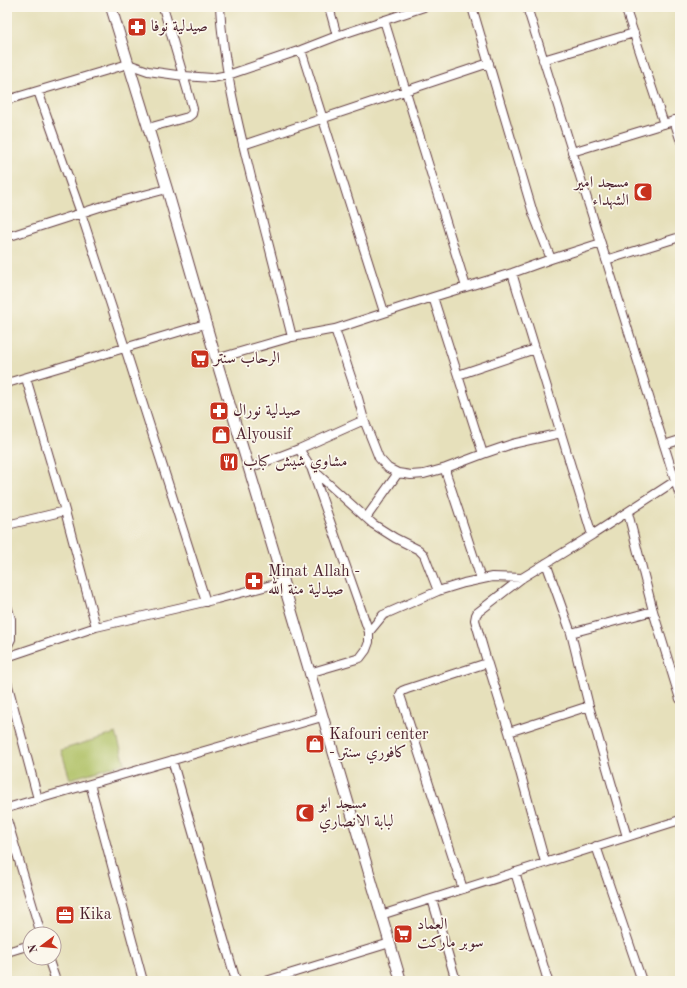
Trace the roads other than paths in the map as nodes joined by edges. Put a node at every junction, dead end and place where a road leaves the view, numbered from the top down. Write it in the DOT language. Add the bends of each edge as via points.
graph roads {
  1 [pos="111,7"];
  2 [pos="163,7"];
  3 [pos="220,7"];
  4 [pos="329,7"];
  5 [pos="472,7"];
  6 [pos="527,7"];
  7 [pos="625,7"];
  8 [pos="420,8"];
  9 [pos="384,20"];
  10 [pos="634,33"];
  11 [pos="337,36"];
  12 [pos="301,50"];
  13 [pos="544,60"];
  14 [pos="489,63"];
  15 [pos="128,64"];
  16 [pos="228,75"];
  17 [pos="184,76"];
  18 [pos="38,91"];
  19 [pos="407,92"];
  20 [pos="7,100"];
  21 [pos="323,119"];
  22 [pos="677,120"];
  23 [pos="664,124"];
  24 [pos="148,128"];
  25 [pos="680,139"];
  26 [pos="243,145"];
  27 [pos="572,152"];
  28 [pos="167,189"];
  29 [pos="81,213"];
  30 [pos="680,237"];
  31 [pos="7,238"];
  32 [pos="601,243"];
  33 [pos="551,259"];
  34 [pos="606,260"];
  35 [pos="512,273"];
  36 [pos="466,287"];
  37 [pos="433,297"];
  38 [pos="384,312"];
  39 [pos="206,324"];
  40 [pos="335,329"];
  41 [pos="292,337"];
  42 [pos="125,348"];
  43 [pos="535,349"];
  44 [pos="216,359"];
  45 [pos="458,375"];
  46 [pos="26,378"];
  47 [pos="7,383"];
  48 [pos="364,420"];
  49 [pos="561,434"];
  50 [pos="680,440"];
  51 [pos="664,445"];
  52 [pos="299,449"];
  53 [pos="483,454"];
  54 [pos="248,468"];
  55 [pos="446,468"];
  56 [pos="312,469"];
  57 [pos="398,473"];
  58 [pos="675,482"];
  59 [pos="680,496"];
  60 [pos="64,511"];
  61 [pos="628,513"];
  62 [pos="366,518"];
  63 [pos="7,525"];
  64 [pos="592,535"];
  65 [pos="546,563"];
  66 [pos="522,578"];
  67 [pos="481,579"];
  68 [pos="283,582"];
  69 [pos="438,590"];
  70 [pos="206,602"];
  71 [pos="7,606"];
  72 [pos="653,611"];
  73 [pos="96,628"];
  74 [pos="369,632"];
  75 [pos="571,633"];
  76 [pos="9,638"];
  77 [pos="7,647"];
  78 [pos="7,657"];
  79 [pos="487,663"];
  80 [pos="309,673"];
  81 [pos="7,682"];
  82 [pos="680,699"];
  83 [pos="589,706"];
  84 [pos="322,717"];
  85 [pos="509,732"];
  86 [pos="172,760"];
  87 [pos="90,784"];
  88 [pos="38,798"];
  89 [pos="7,808"];
  90 [pos="7,820"];
  91 [pos="680,821"];
  92 [pos="627,837"];
  93 [pos="596,846"];
  94 [pos="545,862"];
  95 [pos="515,872"];
  96 [pos="463,889"];
  97 [pos="432,899"];
  98 [pos="381,915"];
  99 [pos="39,926"];
  100 [pos="390,943"];
  101 [pos="22,947"];
  102 [pos="7,952"];
  103 [pos="51,966"];
  104 [pos="56,981"];
  105 [pos="143,981"];
  106 [pos="236,981"];
  107 [pos="266,981"];
  108 [pos="401,981"];
  109 [pos="456,981"];
  110 [pos="548,981"];
  111 [pos="642,981"];
  1 -- 15 [label="street"];
  2 -- 17 [label="street"];
  3 -- 16 [label="street"];
  4 -- 11 [label="street"];
  5 -- 14 [label="street"];
  6 -- 13 [label="street"];
  7 -- 10 [label="street"];
  8 -- 9 [label="street"];
  9 -- 11 [label="street"];
  9 -- 19 [label="street"];
  10 -- 13 [label="street"];
  10 -- 23 [label="street"];
  11 -- 12 [label="street"];
  12 -- 16 [label="street"];
  12 -- 21 [label="street"];
  13 -- 27 [label="street"];
  14 -- 19 [label="street"];
  14 -- 33 [label="street" via="533,213"];
  15 -- 17 [label="street" via="148,71"];
  15 -- 18 [label="street"];
  15 -- 24 [label="street"];
  16 -- 17 [label="street" via="212,78"];
  16 -- 26 [label="street"];
  17 -- 24 [label="street" via="192,114"];
  18 -- 20 [label="street"];
  18 -- 29 [label="street"];
  19 -- 21 [label="street"];
  19 -- 36 [label="street"];
  21 -- 26 [label="street"];
  21 -- 38 [label="street"];
  22 -- 23 [label="street"];
  22 -- 25 [label="street"];
  23 -- 27 [label="street"];
  24 -- 28 [label="street"];
  26 -- 41 [label="street"];
  27 -- 32 [label="street"];
  28 -- 29 [label="street"];
  28 -- 39 [label="street"];
  29 -- 31 [label="street"];
  29 -- 42 [label="street"];
  30 -- 34 [label="street"];
  32 -- 33 [label="street"];
  32 -- 34 [label="street"];
  33 -- 35 [label="street"];
  34 -- 51 [label="street"];
  35 -- 36 [label="street"];
  35 -- 43 [label="street"];
  36 -- 37 [label="street"];
  37 -- 38 [label="street"];
  37 -- 45 [label="street"];
  38 -- 40 [label="street"];
  39 -- 42 [label="street"];
  39 -- 44 [label="street"];
  40 -- 41 [label="street"];
  40 -- 48 [label="street"];
  41 -- 44 [label="street"];
  42 -- 46 [label="street"];
  42 -- 70 [label="street"];
  43 -- 45 [label="street"];
  43 -- 49 [label="street"];
  44 -- 54 [label="street"];
  45 -- 53 [label="street"];
  46 -- 47 [label="street"];
  46 -- 60 [label="street"];
  48 -- 52 [label="street"];
  48 -- 57 [label="street" via="379,458 388,468"];
  49 -- 53 [label="street" via="512,444"];
  49 -- 64 [label="street"];
  50 -- 51 [label="street"];
  51 -- 58 [label="street"];
  52 -- 54 [label="street"];
  52 -- 56 [label="street"];
  53 -- 55 [label="street"];
  54 -- 68 [label="street"];
  55 -- 57 [label="street" via="424,474"];
  55 -- 67 [label="street"];
  56 -- 62 [label="street"];
  56 -- 74 [label="street"];
  57 -- 62 [label="street"];
  58 -- 59 [label="street"];
  58 -- 61 [label="street"];
  60 -- 63 [label="street"];
  60 -- 73 [label="street"];
  61 -- 64 [label="street"];
  61 -- 72 [label="street"];
  62 -- 69 [label="street" via="395,538 419,550"];
  64 -- 65 [label="street"];
  65 -- 66 [label="street"];
  65 -- 75 [label="street"];
  66 -- 67 [label="street"];
  66 -- 79 [label="street" via="476,614 475,620"];
  67 -- 69 [label="street"];
  68 -- 70 [label="street"];
  68 -- 80 [label="street"];
  69 -- 74 [label="street" via="383,615"];
  70 -- 73 [label="street"];
  71 -- 76 [label="street" via="11,619"];
  72 -- 75 [label="street"];
  72 -- 82 [label="street"];
  73 -- 78 [label="street"];
  74 -- 80 [label="street" via="369,642 360,658"];
  75 -- 83 [label="street"];
  76 -- 77 [label="street"];
  79 -- 85 [label="street"];
  79 -- 96 [label="street" via="407,689 400,695"];
  80 -- 84 [label="street"];
  81 -- 88 [label="street"];
  83 -- 85 [label="street"];
  83 -- 92 [label="street"];
  84 -- 86 [label="street"];
  84 -- 98 [label="street"];
  85 -- 94 [label="street"];
  86 -- 87 [label="street"];
  86 -- 106 [label="street"];
  87 -- 88 [label="street"];
  87 -- 105 [label="street"];
  88 -- 89 [label="street"];
  90 -- 99 [label="street"];
  91 -- 92 [label="street"];
  92 -- 93 [label="street"];
  93 -- 94 [label="street"];
  93 -- 111 [label="street"];
  94 -- 95 [label="street"];
  95 -- 96 [label="street"];
  95 -- 110 [label="street"];
  96 -- 97 [label="street"];
  97 -- 98 [label="street"];
  97 -- 109 [label="street"];
  98 -- 100 [label="street"];
  100 -- 107 [label="street"];
  100 -- 108 [label="street"];
  101 -- 102 [label="street"];
  103 -- 104 [label="street"];
}
